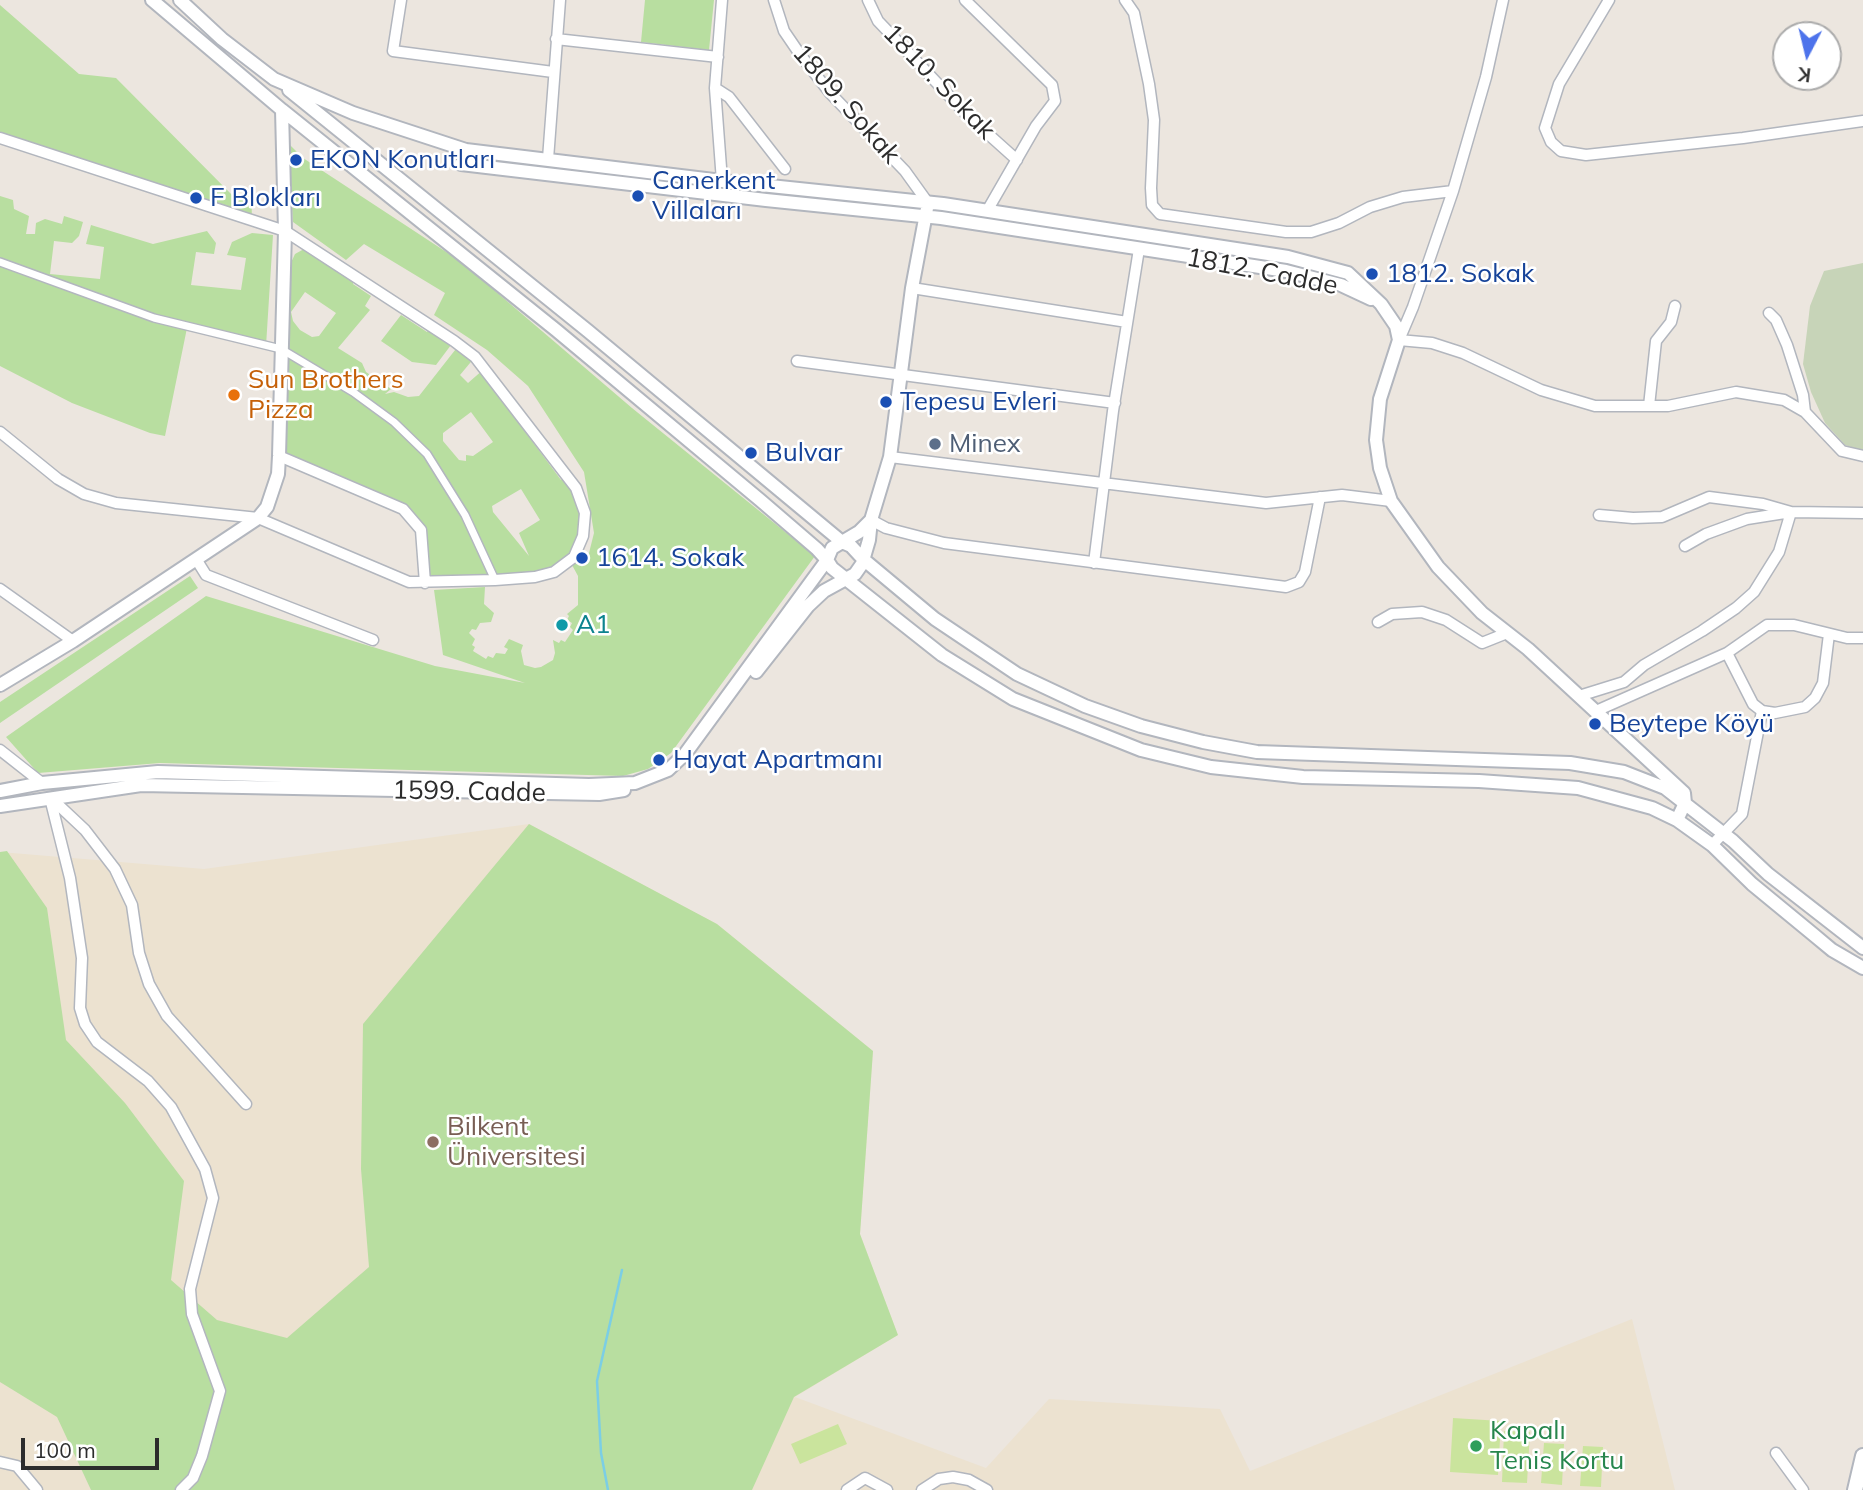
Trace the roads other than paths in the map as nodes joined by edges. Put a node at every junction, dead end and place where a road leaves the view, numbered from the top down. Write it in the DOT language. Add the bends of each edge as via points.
graph roads {
  1 [pos="152,0"];
  2 [pos="180,0"];
  3 [pos="401,0"];
  4 [pos="560,0"];
  5 [pos="722,0"];
  6 [pos="774,0"];
  7 [pos="868,0"];
  8 [pos="964,0"];
  9 [pos="1125,0"];
  10 [pos="1503,0"];
  11 [pos="1609,0"];
  12 [pos="556,38"];
  13 [pos="718,57"];
  14 [pos="553,72"];
  15 [pos="274,79"];
  16 [pos="715,88"];
  17 [pos="282,110"];
  18 [pos="1863,121"];
  19 [pos="0,138"];
  20 [pos="548,159"];
  21 [pos="1017,160"];
  22 [pos="461,164"];
  23 [pos="785,169"];
  24 [pos="547,175"];
  25 [pos="722,181"];
  26 [pos="1453,191"];
  27 [pos="928,203"];
  28 [pos="987,211"];
  29 [pos="925,217"];
  30 [pos="285,231"];
  31 [pos="1139,249"];
  32 [pos="0,262"];
  33 [pos="912,288"];
  34 [pos="1381,304"];
  35 [pos="1675,306"];
  36 [pos="1769,313"];
  37 [pos="1128,322"];
  38 [pos="1399,340"];
  39 [pos="281,349"];
  40 [pos="797,361"];
  41 [pos="902,374"];
  42 [pos="1115,402"];
  43 [pos="1649,406"];
  44 [pos="1805,412"];
  45 [pos="0,432"];
  46 [pos="279,456"];
  47 [pos="1863,456"];
  48 [pos="890,457"];
  49 [pos="1105,484"];
  50 [pos="1320,497"];
  51 [pos="1391,501"];
  52 [pos="1791,512"];
  53 [pos="1863,513"];
  54 [pos="1599,515"];
  55 [pos="258,518"];
  56 [pos="871,520"];
  57 [pos="842,542"];
  58 [pos="1685,546"];
  59 [pos="196,559"];
  60 [pos="863,559"];
  61 [pos="827,560"];
  62 [pos="1094,563"];
  63 [pos="847,579"];
  64 [pos="495,580"];
  65 [pos="425,583"];
  66 [pos="0,589"];
  67 [pos="1378,622"];
  68 [pos="1507,633"];
  69 [pos="1829,634"];
  70 [pos="1863,638"];
  71 [pos="373,640"];
  72 [pos="73,641"];
  73 [pos="1727,653"];
  74 [pos="0,685"];
  75 [pos="1579,696"];
  76 [pos="1596,711"];
  77 [pos="1762,711"];
  78 [pos="0,750"];
  79 [pos="42,783"];
  80 [pos="0,791"];
  81 [pos="50,798"];
  82 [pos="1685,803"];
  83 [pos="0,807"];
  84 [pos="1677,820"];
  85 [pos="1724,834"];
  86 [pos="1712,845"];
  87 [pos="1863,948"];
  88 [pos="1861,963"];
  89 [pos="246,1104"];
  90 [pos="1776,1454"];
  91 [pos="1863,1457"];
  92 [pos="0,1462"];
  93 [pos="37,1490"];
  94 [pos="181,1490"];
  95 [pos="847,1490"];
  96 [pos="887,1490"];
  97 [pos="922,1490"];
  98 [pos="987,1490"];
  99 [pos="1803,1490"];
  100 [pos="1856,1490"];
  1 -- 17 [label="street"];
  2 -- 15 [label="street"];
  3 -- 14 [label="street" via="393,51"];
  4 -- 12 [label="street"];
  5 -- 13 [label="street"];
  6 -- 27 [label="street, 1809. Sokak" via="799,53"];
  7 -- 21 [label="street, 1810. Sokak" via="878,21 968,116"];
  8 -- 21 [label="street" via="1052,85 1055,101"];
  9 -- 26 [label="street" via="1135,13 1149,84 1154,120 1151,188 1160,215 1311,232 1403,197"];
  10 -- 26 [label="street"];
  11 -- 18 [label="street" via="1559,84 1545,128 1561,151 1599,154"];
  12 -- 13 [label="street"];
  12 -- 14 [label="street"];
  13 -- 16 [label="street"];
  14 -- 20 [label="street"];
  15 -- 20 [label="street, 1812. Cadde" via="353,113 455,147"];
  15 -- 57 [label="street" via="578,322"];
  16 -- 23 [label="street" via="729,97"];
  16 -- 25 [label="street"];
  17 -- 30 [label="street"];
  17 -- 61 [label="street" via="556,330"];
  19 -- 30 [label="street"];
  20 -- 24 [label="street"];
  20 -- 25 [label="street, 1812. Cadde"];
  21 -- 28 [label="street"];
  22 -- 24 [label="street, 1812. Cadde"];
  24 -- 29 [label="street, 1812. Cadde"];
  25 -- 27 [label="street, 1812. Cadde"];
  26 -- 38 [label="street"];
  27 -- 28 [label="street, 1812. Cadde"];
  27 -- 29 [label="street"];
  28 -- 34 [label="street, 1812. Cadde" via="1319,264 1348,273"];
  29 -- 31 [label="street, 1812. Cadde"];
  29 -- 33 [label="street"];
  30 -- 39 [label="street"];
  30 -- 64 [label="street" via="475,357 576,488 585,513 583,536 574,557 554,572"];
  31 -- 34 [label="street, 1812. Cadde" via="1316,277"];
  31 -- 37 [label="street"];
  32 -- 39 [label="street" via="154,318"];
  33 -- 37 [label="street"];
  33 -- 41 [label="street"];
  34 -- 38 [label="street" via="1396,326"];
  35 -- 43 [label="street" via="1671,322 1656,341"];
  36 -- 44 [label="street" via="1787,345"];
  37 -- 42 [label="street"];
  38 -- 43 [label="street" via="1432,342 1541,390 1594,406"];
  38 -- 51 [label="street" via="1380,399 1376,440"];
  39 -- 46 [label="street"];
  39 -- 64 [label="street" via="354,392 427,454 465,515"];
  40 -- 41 [label="street"];
  41 -- 42 [label="street"];
  41 -- 48 [label="street"];
  42 -- 49 [label="street"];
  43 -- 44 [label="street" via="1736,392 1784,400"];
  44 -- 47 [label="street" via="1842,451"];
  45 -- 55 [label="street" via="84,494 116,503"];
  46 -- 55 [label="street" via="273,492"];
  46 -- 65 [label="street" via="404,509 421,530"];
  48 -- 49 [label="street"];
  48 -- 56 [label="street"];
  49 -- 50 [label="street" via="1266,503"];
  49 -- 62 [label="street"];
  50 -- 51 [label="street"];
  50 -- 62 [label="street" via="1305,572 1291,586"];
  51 -- 68 [label="street" via="1438,567"];
  52 -- 53 [label="street"];
  52 -- 54 [label="street" via="1709,497 1662,517"];
  52 -- 58 [label="street" via="1747,519"];
  52 -- 75 [label="street" via="1779,552 1754,592 1736,608 1624,682"];
  55 -- 59 [label="street"];
  55 -- 65 [label="street" via="409,582"];
  56 -- 57 [label="street"];
  56 -- 60 [label="street"];
  56 -- 62 [label="street" via="944,543"];
  57 -- 60 [label="street"];
  57 -- 61 [label="street" via="832,548"];
  59 -- 71 [label="street" via="206,575"];
  59 -- 72 [label="street"];
  60 -- 63 [label="street" via="859,570"];
  60 -- 82 [label="street" via="935,619 1017,674 1141,726 1257,751 1570,763 1623,772 1665,788"];
  61 -- 63 [label="street"];
  61 -- 79 [label="street, 1599. Cadde" via="685,754 668,770 635,783 158,772"];
  63 -- 81 [label="street, 1599. Cadde" via="808,606 689,756 669,775 640,787 600,794 141,785"];
  63 -- 84 [label="street" via="942,655 1013,699 1141,750 1242,772 1578,788 1652,808"];
  64 -- 65 [label="street"];
  66 -- 72 [label="street"];
  67 -- 68 [label="street" via="1392,614 1422,612 1446,620 1482,643"];
  68 -- 75 [label="street"];
  69 -- 70 [label="street"];
  69 -- 73 [label="street" via="1794,625 1767,625"];
  69 -- 77 [label="street" via="1823,683 1815,698 1805,707"];
  72 -- 74 [label="street"];
  73 -- 76 [label="street"];
  73 -- 77 [label="street" via="1753,704"];
  75 -- 76 [label="street"];
  76 -- 82 [label="street" via="1684,793"];
  77 -- 85 [label="street" via="1742,814"];
  78 -- 79 [label="street"];
  79 -- 80 [label="street, 1599. Cadde"];
  79 -- 81 [label="street"];
  81 -- 83 [label="street, 1599. Cadde"];
  81 -- 89 [label="street" via="85,830 115,869 132,905 149,984 167,1016"];
  81 -- 94 [label="street" via="70,878 82,958 80,1008 85,1024 97,1042 148,1081 171,1107 205,1169 214,1198 190,1289 192,1314 220,1391 202,1456 193,1478"];
  82 -- 84 [label="street"];
  82 -- 85 [label="street"];
  84 -- 86 [label="street"];
  85 -- 86 [label="street"];
  85 -- 87 [label="street"];
  86 -- 88 [label="street" via="1814,936"];
  90 -- 99 [label="street"];
  91 -- 100 [label="main road"];
  92 -- 93 [label="street" via="16,1466"];
  95 -- 96 [label="street" via="864,1478"];
  97 -- 98 [label="street" via="939,1479 953,1477"];
}
